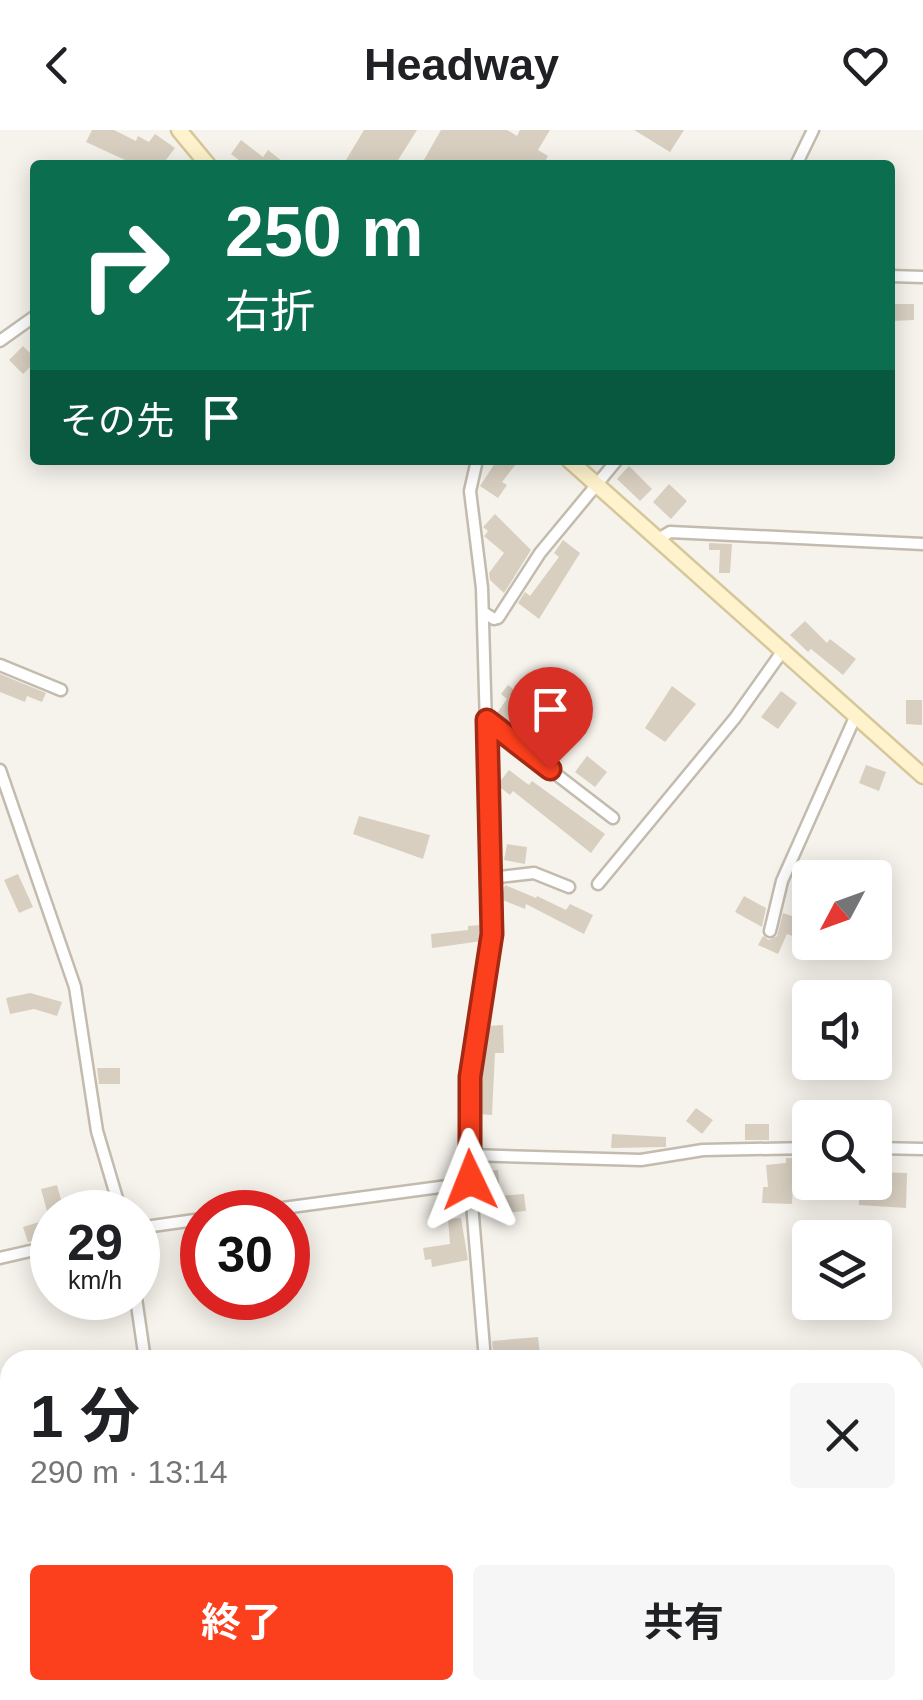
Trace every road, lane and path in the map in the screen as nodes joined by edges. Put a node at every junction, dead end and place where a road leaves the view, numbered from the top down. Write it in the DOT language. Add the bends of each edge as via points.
graph roads {
  1 [pos="179,130"];
  2 [pos="813,130"];
  3 [pos="201,160"];
  4 [pos="798,160"];
  5 [pos="895,276"];
  6 [pos="923,277"];
  7 [pos="30,320"];
  8 [pos="0,342"];
  9 [pos="476,465"];
  10 [pos="576,465"];
  11 [pos="613,465"];
  12 [pos="598,483"];
  13 [pos="660,538"];
  14 [pos="923,544"];
  15 [pos="483,612"];
  16 [pos="784,649"];
  17 [pos="0,665"];
  18 [pos="61,690"];
  19 [pos="856,715"];
  20 [pos="487,720"];
  21 [pos="0,770"];
  22 [pos="923,776"];
  23 [pos="613,818"];
  24 [pos="491,878"];
  25 [pos="598,884"];
  26 [pos="569,888"];
  27 [pos="770,931"];
  28 [pos="792,1148"];
  29 [pos="892,1148"];
  30 [pos="923,1149"];
  31 [pos="469,1155"];
  32 [pos="470,1183"];
  33 [pos="114,1190"];
  34 [pos="310,1204"];
  35 [pos="30,1251"];
  36 [pos="0,1258"];
  37 [pos="139,1320"];
  38 [pos="144,1350"];
  39 [pos="484,1350"];
  1 -- 3 [label="street"];
  2 -- 4 [label="street"];
  5 -- 6 [label="street"];
  7 -- 8 [label="street"];
  9 -- 15 [label="street" via="470,490"];
  10 -- 12 [label="street"];
  11 -- 12 [label="street"];
  12 -- 13 [label="street"];
  12 -- 15 [label="street" via="498,618"];
  13 -- 14 [label="street" via="670,532"];
  13 -- 16 [label="street"];
  15 -- 20 [label="street"];
  16 -- 19 [label="street"];
  16 -- 25 [label="street"];
  17 -- 18 [label="street"];
  19 -- 22 [label="street"];
  19 -- 27 [label="street" via="782,880"];
  20 -- 23 [label="street"];
  20 -- 24 [label="street"];
  21 -- 33 [label="street" via="75,986 97,1131"];
  24 -- 26 [label="street" via="534,872"];
  24 -- 31 [label="street" via="492,934 468,1102"];
  28 -- 31 [label="street" via="703,1150 641,1160"];
  29 -- 30 [label="street"];
  31 -- 32 [label="street"];
  32 -- 34 [label="street"];
  32 -- 39 [label="street"];
  35 -- 36 [label="street"];
  37 -- 38 [label="street"];
}
